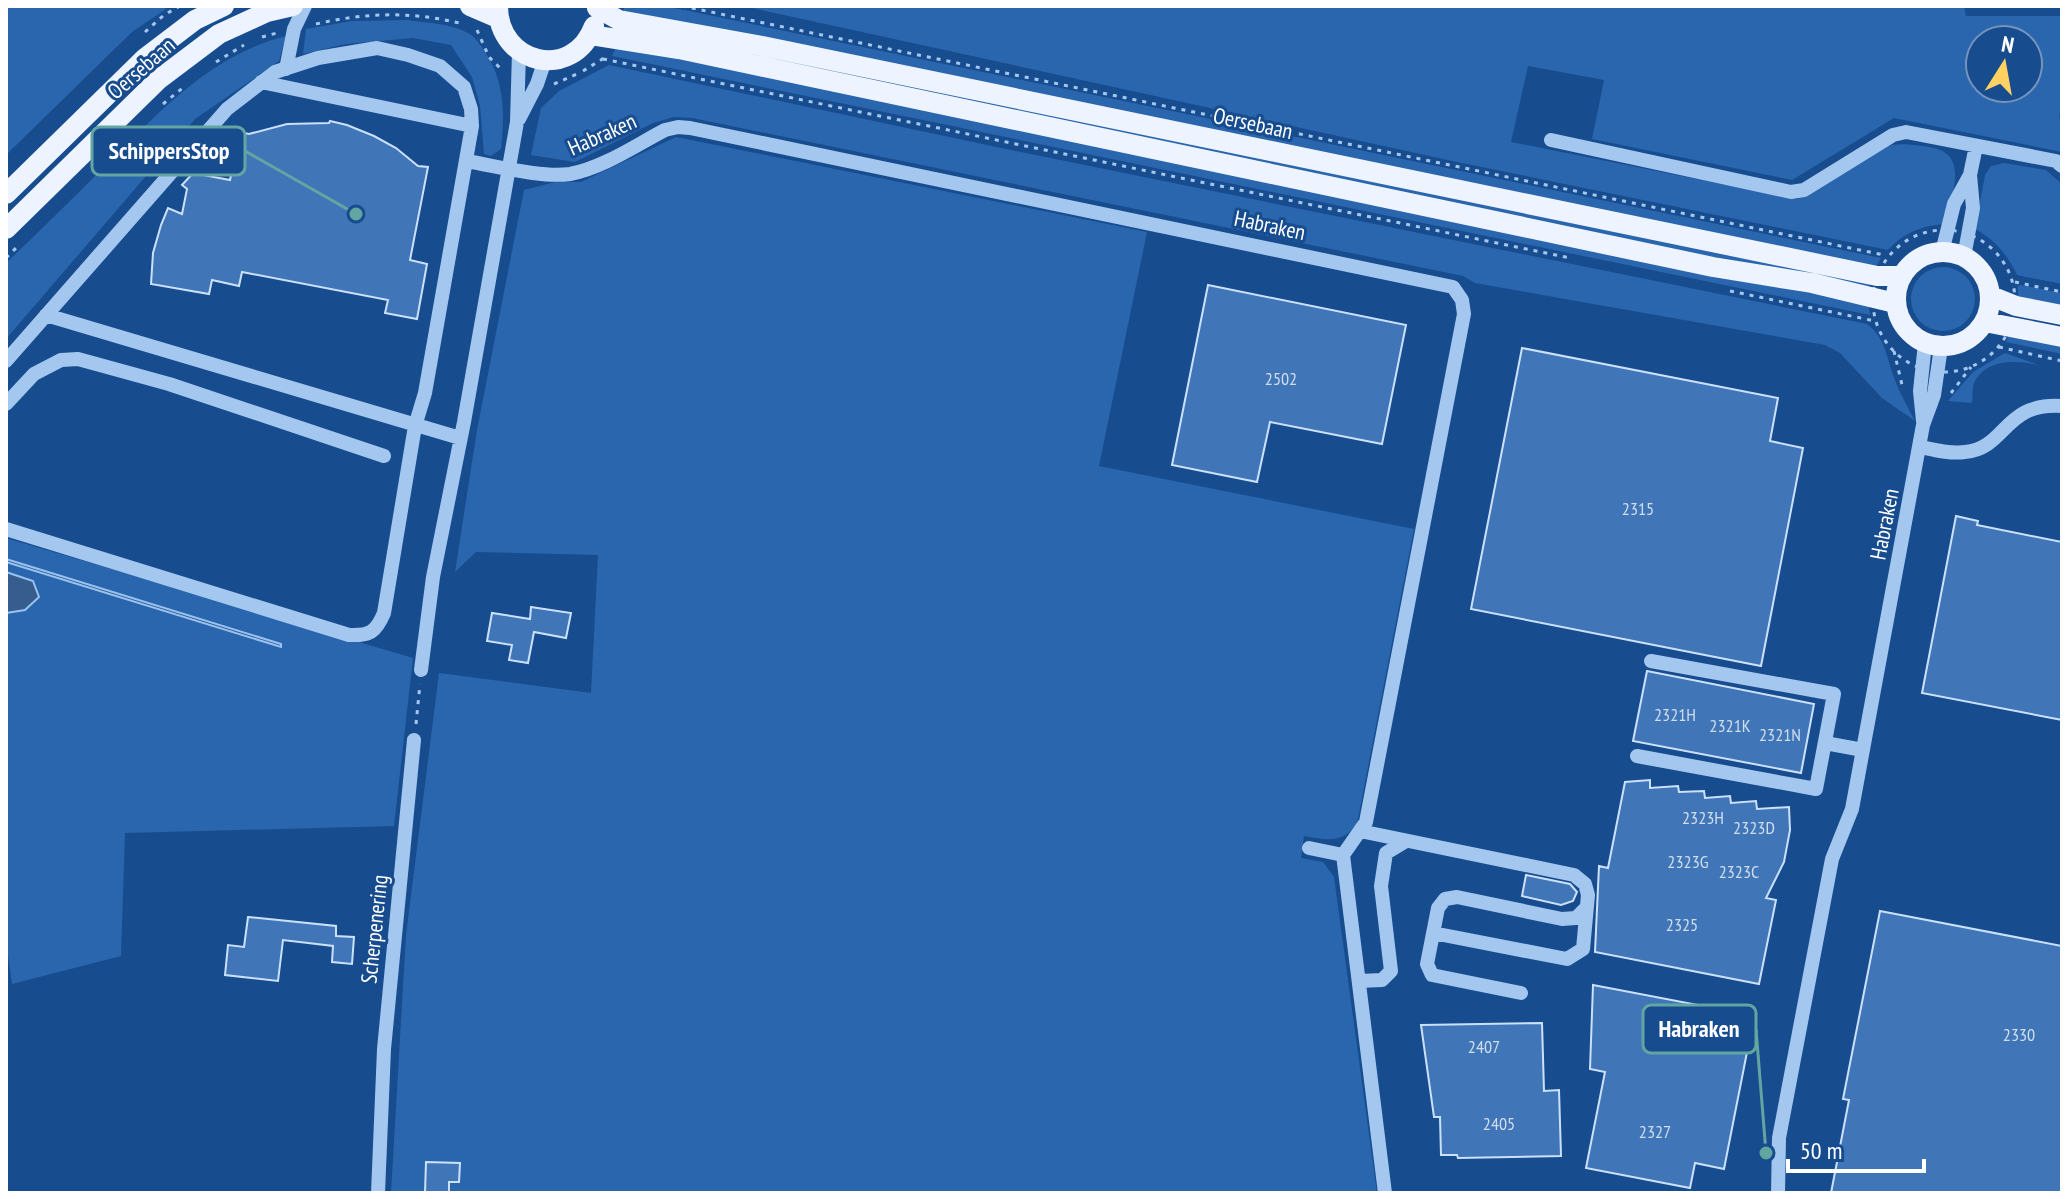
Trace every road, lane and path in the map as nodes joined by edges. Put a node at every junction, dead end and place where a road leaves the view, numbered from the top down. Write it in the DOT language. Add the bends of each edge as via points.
graph roads {
  1 [pos="224,6"];
  2 [pos="293,6"];
  3 [pos="305,6"];
  4 [pos="470,6"];
  5 [pos="682,6"];
  6 [pos="596,7"];
  7 [pos="498,12"];
  8 [pos="591,35"];
  9 [pos="519,52"];
  10 [pos="603,59"];
  11 [pos="545,60"];
  12 [pos="286,69"];
  13 [pos="261,82"];
  14 [pos="517,122"];
  15 [pos="472,126"];
  16 [pos="1551,140"];
  17 [pos="1976,146"];
  18 [pos="466,161"];
  19 [pos="2062,166"];
  20 [pos="509,167"];
  21 [pos="1970,175"];
  22 [pos="6,194"];
  23 [pos="6,229"];
  24 [pos="1949,230"];
  25 [pos="1969,234"];
  26 [pos="1942,252"];
  27 [pos="1888,256"];
  28 [pos="1964,257"];
  29 [pos="1581,260"];
  30 [pos="1901,276"];
  31 [pos="2013,282"];
  32 [pos="1875,286"];
  33 [pos="1721,289"];
  34 [pos="2062,292"];
  35 [pos="1991,296"];
  36 [pos="1895,303"];
  37 [pos="46,315"];
  38 [pos="2062,315"];
  39 [pos="2014,316"];
  40 [pos="1875,321"];
  41 [pos="1985,322"];
  42 [pos="2062,337"];
  43 [pos="1933,345"];
  44 [pos="1999,347"];
  45 [pos="6,361"];
  46 [pos="2062,361"];
  47 [pos="1922,369"];
  48 [pos="1937,372"];
  49 [pos="6,404"];
  50 [pos="2062,406"];
  51 [pos="1923,425"];
  52 [pos="415,426"];
  53 [pos="460,438"];
  54 [pos="1921,447"];
  55 [pos="384,456"];
  56 [pos="6,529"];
  57 [pos="1651,661"];
  58 [pos="421,670"];
  59 [pos="414,740"];
  60 [pos="1825,743"];
  61 [pos="1863,750"];
  62 [pos="1637,756"];
  63 [pos="1360,831"];
  64 [pos="1406,841"];
  65 [pos="1309,848"];
  66 [pos="1343,855"];
  67 [pos="1586,908"];
  68 [pos="1433,933"];
  69 [pos="1359,981"];
  70 [pos="1521,993"];
  71 [pos="378,1193"];
  72 [pos="1385,1193"];
  73 [pos="1778,1193"];
  1 -- 22 [label="main road, Oersebaan" via="195,20 145,58"];
  2 -- 23 [label="main road, Oersebaan" via="219,34 158,80"];
  3 -- 12 [label="street"];
  4 -- 7 [label="main road"];
  5 -- 27 [label="path, Oersebaan"];
  6 -- 8 [label="main road"];
  6 -- 32 [label="main road, Oersebaan" via="619,20"];
  7 -- 9 [label="main road" via="505,37"];
  8 -- 11 [label="main road" via="565,58"];
  8 -- 32 [label="main road, Oersebaan" via="679,49 1713,267"];
  9 -- 11 [label="main road"];
  9 -- 14 [label="street"];
  10 -- 29 [label="path"];
  11 -- 14 [label="street"];
  12 -- 13 [label="street"];
  12 -- 15 [label="street" via="377,48 408,55 440,66 464,87"];
  13 -- 15 [label="street"];
  13 -- 37 [label="street" via="227,109"];
  14 -- 20 [label="street"];
  15 -- 18 [label="street"];
  16 -- 17 [label="street" via="1791,192 1804,190 1893,135 1906,132"];
  17 -- 19 [label="street"];
  17 -- 21 [label="street"];
  18 -- 20 [label="street"];
  18 -- 52 [label="street"];
  20 -- 53 [label="street"];
  20 -- 63 [label="street, Habraken" via="570,174 665,130 690,128 1453,287 1464,314 1366,822"];
  21 -- 24 [label="street" via="1954,204"];
  21 -- 25 [label="street"];
  24 -- 25 [label="path"];
  24 -- 26 [label="street"];
  24 -- 27 [label="path" via="1921,233"];
  25 -- 28 [label="street"];
  25 -- 31 [label="path" via="1997,252"];
  26 -- 28 [label="main road"];
  26 -- 30 [label="main road" via="1919,259"];
  27 -- 32 [label="path"];
  28 -- 35 [label="main road" via="1987,280"];
  30 -- 32 [label="main road, Oersebaan"];
  30 -- 36 [label="main road"];
  31 -- 34 [label="path"];
  31 -- 39 [label="path"];
  32 -- 36 [label="main road, Oersebaan"];
  32 -- 40 [label="path"];
  33 -- 40 [label="path"];
  35 -- 39 [label="main road"];
  35 -- 41 [label="main road"];
  36 -- 43 [label="main road" via="1904,327"];
  37 -- 45 [label="street"];
  37 -- 52 [label="street"];
  38 -- 39 [label="main road"];
  39 -- 41 [label="main road"];
  39 -- 42 [label="main road"];
  39 -- 44 [label="path"];
  40 -- 47 [label="path" via="1894,351"];
  41 -- 43 [label="main road" via="1958,345"];
  43 -- 47 [label="street, Habraken"];
  43 -- 48 [label="street, Habraken"];
  44 -- 46 [label="path"];
  44 -- 48 [label="path" via="1971,367"];
  47 -- 48 [label="path"];
  47 -- 51 [label="street, Habraken"];
  48 -- 51 [label="street, Habraken"];
  49 -- 55 [label="street" via="34,374 61,360 78,359"];
  50 -- 54 [label="street" via="2040,404 2019,414 1989,443 1967,453"];
  51 -- 54 [label="street, Habraken"];
  52 -- 53 [label="street"];
  52 -- 56 [label="street" via="384,613 377,630 366,636"];
  53 -- 58 [label="street"];
  54 -- 61 [label="street, Habraken"];
  57 -- 60 [label="street" via="1834,694"];
  58 -- 59 [label="path"];
  59 -- 71 [label="street, Scherpenering" via="384,1049"];
  60 -- 61 [label="street"];
  60 -- 62 [label="street" via="1816,789"];
  61 -- 73 [label="street, Habraken" via="1852,809 1832,859 1779,1138"];
  63 -- 64 [label="street"];
  63 -- 66 [label="street, Habraken"];
  64 -- 67 [label="street" via="1574,875 1585,884"];
  64 -- 69 [label="street" via="1386,853 1381,886 1391,971 1382,980"];
  65 -- 66 [label="street"];
  66 -- 69 [label="street"];
  67 -- 68 [label="street" via="1576,918 1562,919 1457,897 1445,899 1438,908"];
  67 -- 68 [label="street" via="1583,949 1567,959"];
  68 -- 70 [label="street" via="1427,964 1432,975"];
  69 -- 72 [label="street"];
}
